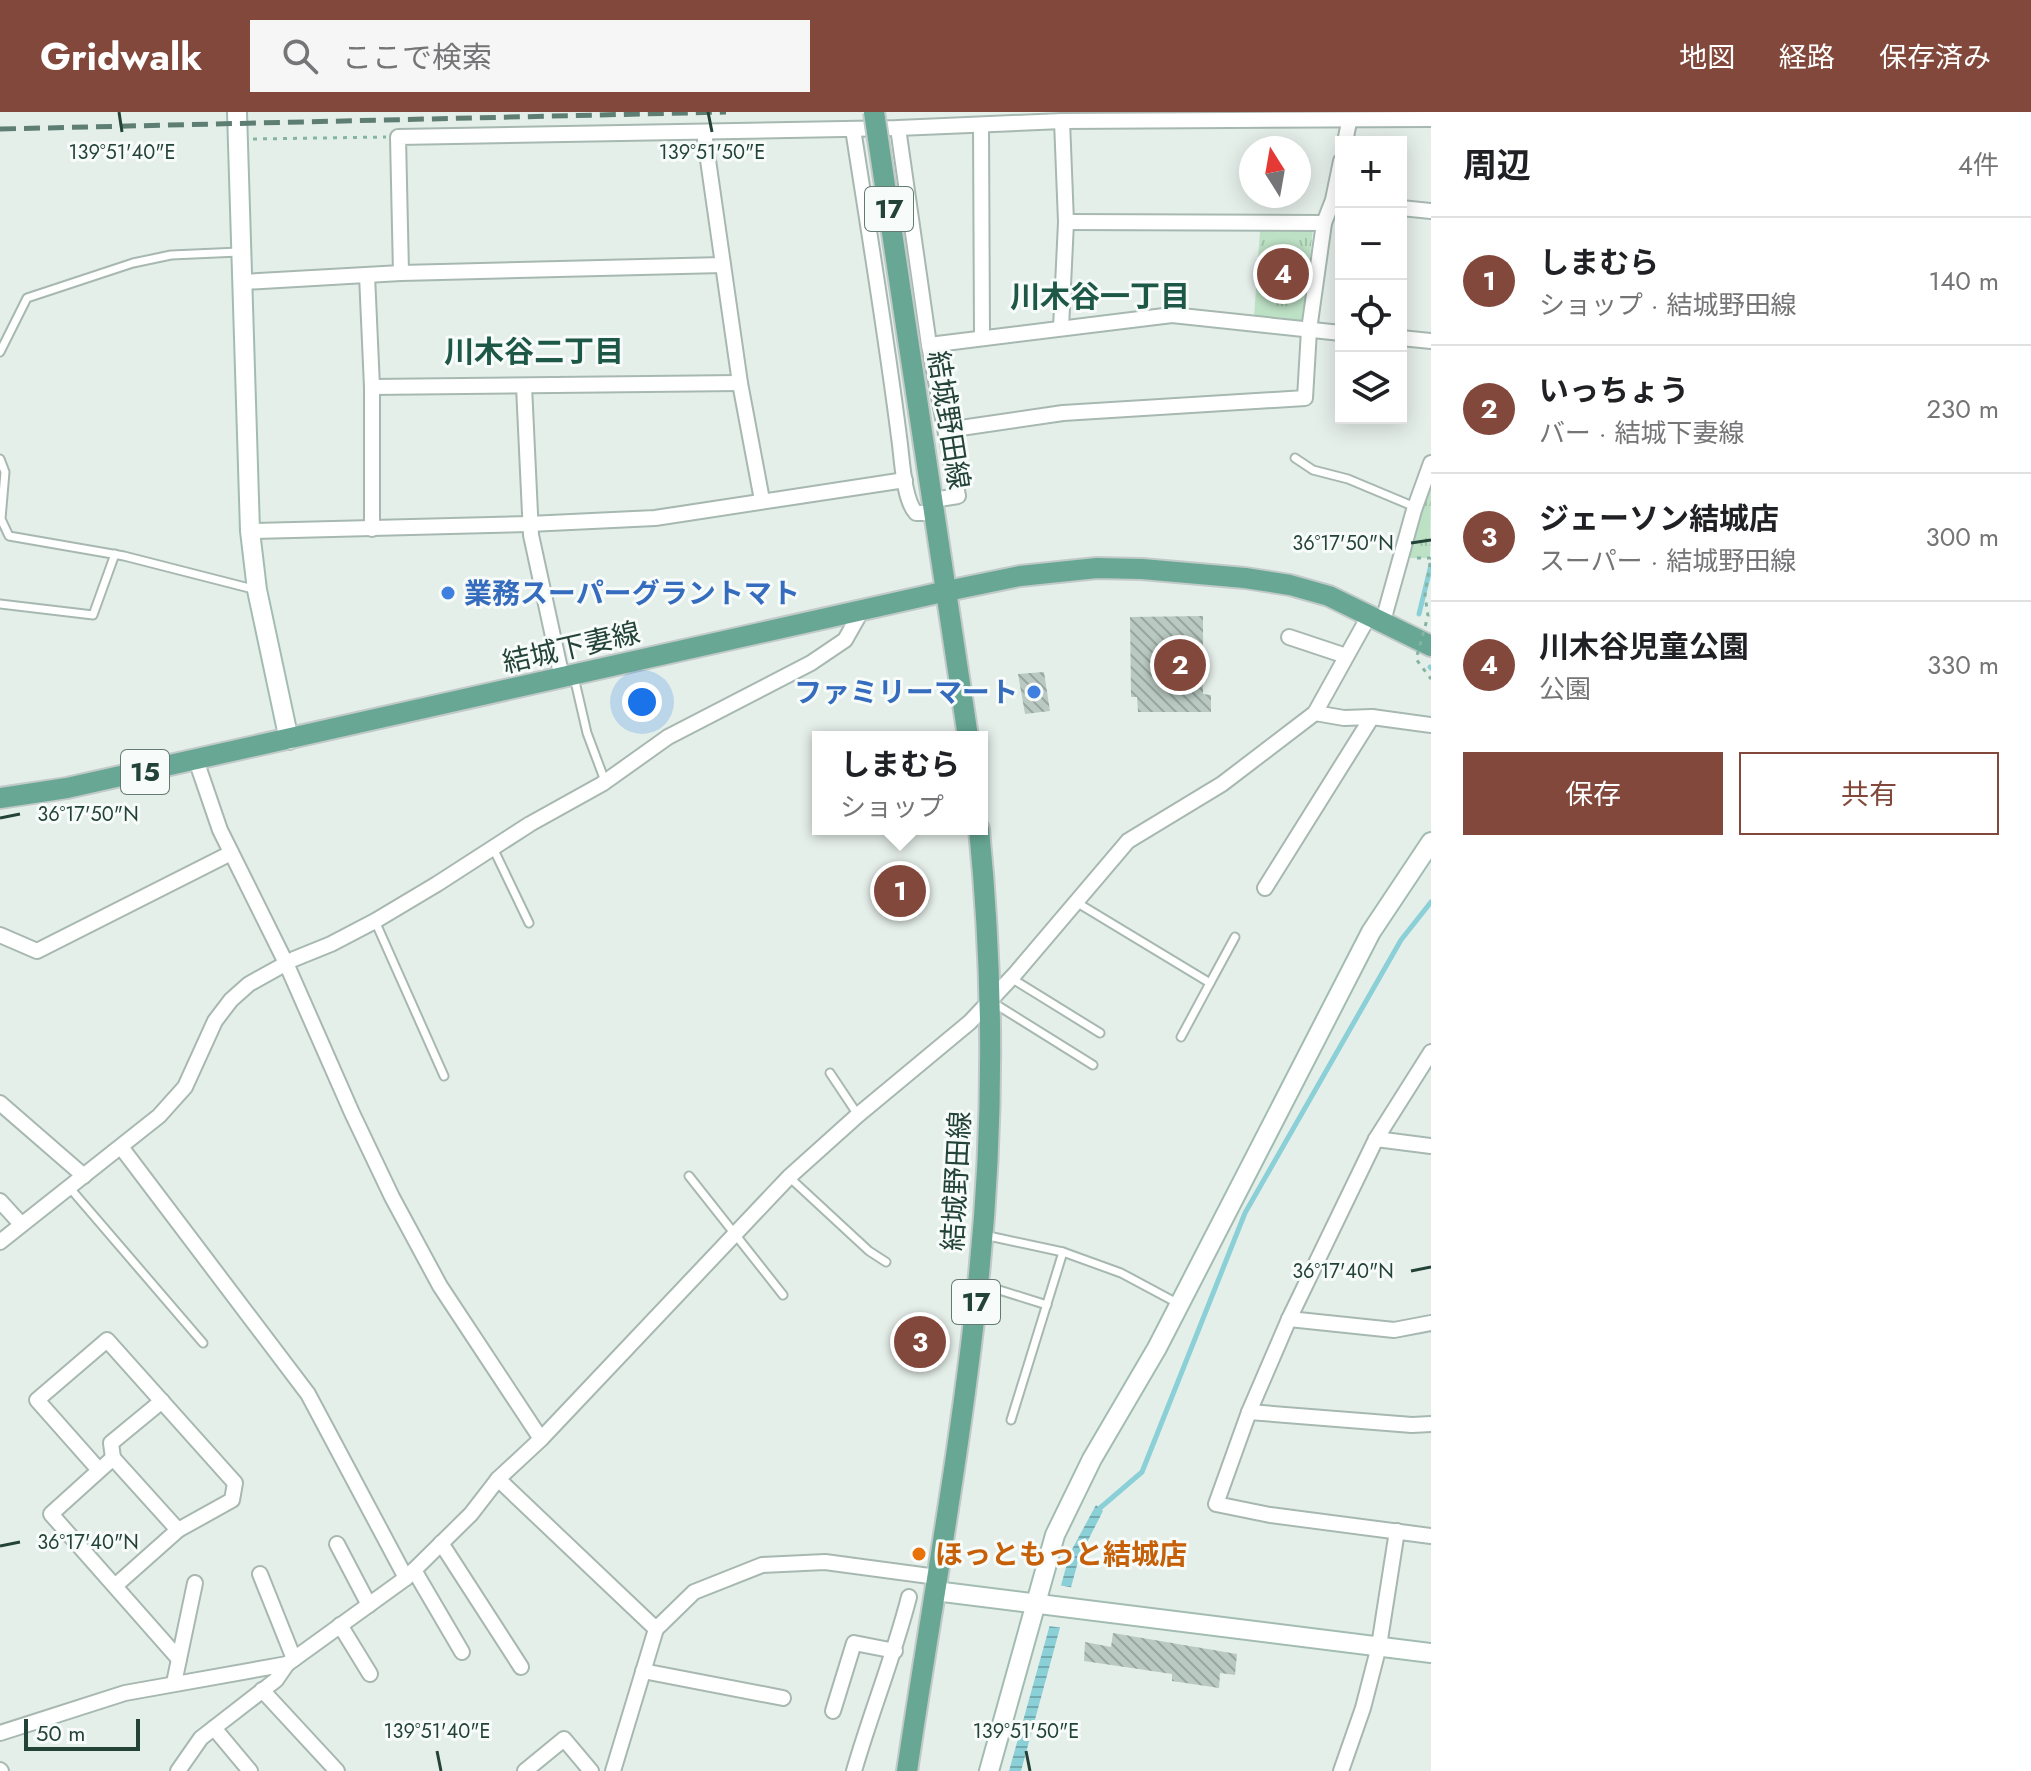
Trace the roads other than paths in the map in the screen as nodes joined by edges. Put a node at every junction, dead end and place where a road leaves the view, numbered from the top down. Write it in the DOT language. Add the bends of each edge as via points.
graph roads {
  1 [pos="237,112"];
  2 [pos="874,112"];
  3 [pos="1431,119"];
  4 [pos="1062,121"];
  5 [pos="1349,122"];
  6 [pos="981,125"];
  7 [pos="898,128"];
  8 [pos="853,129"];
  9 [pos="704,132"];
  10 [pos="1346,136"];
  11 [pos="1335,204"];
  12 [pos="1407,209"];
  13 [pos="1431,211"];
  14 [pos="1066,222"];
  15 [pos="1324,223"];
  16 [pos="242,252"];
  17 [pos="723,265"];
  18 [pos="401,273"];
  19 [pos="367,275"];
  20 [pos="243,282"];
  21 [pos="1061,328"];
  22 [pos="1309,330"];
  23 [pos="1335,332"];
  24 [pos="982,338"];
  25 [pos="1407,339"];
  26 [pos="1431,341"];
  27 [pos="929,345"];
  28 [pos="0,352"];
  29 [pos="740,383"];
  30 [pos="524,386"];
  31 [pos="372,387"];
  32 [pos="947,430"];
  33 [pos="1295,458"];
  34 [pos="0,459"];
  35 [pos="1431,463"];
  36 [pos="905,480"];
  37 [pos="762,500"];
  38 [pos="934,506"];
  39 [pos="1415,507"];
  40 [pos="529,524"];
  41 [pos="372,529"];
  42 [pos="250,531"];
  43 [pos="115,554"];
  44 [pos="257,590"];
  45 [pos="947,591"];
  46 [pos="0,604"];
  47 [pos="862,610"];
  48 [pos="1376,617"];
  49 [pos="1289,637"];
  50 [pos="1431,646"];
  51 [pos="1346,656"];
  52 [pos="568,677"];
  53 [pos="1315,713"];
  54 [pos="1372,717"];
  55 [pos="1431,725"];
  56 [pos="967,731"];
  57 [pos="289,740"];
  58 [pos="196,760"];
  59 [pos="605,782"];
  60 [pos="0,798"];
  61 [pos="979,835"];
  62 [pos="1431,842"];
  63 [pos="493,848"];
  64 [pos="231,853"];
  65 [pos="1265,888"];
  66 [pos="1076,902"];
  67 [pos="375,921"];
  68 [pos="529,923"];
  69 [pos="0,935"];
  70 [pos="1235,937"];
  71 [pos="286,963"];
  72 [pos="1011,978"];
  73 [pos="1210,983"];
  74 [pos="990,1001"];
  75 [pos="1100,1033"];
  76 [pos="1181,1037"];
  77 [pos="1431,1052"];
  78 [pos="1093,1065"];
  79 [pos="830,1073"];
  80 [pos="444,1076"];
  81 [pos="0,1103"];
  82 [pos="858,1115"];
  83 [pos="1376,1139"];
  84 [pos="1431,1146"];
  85 [pos="121,1147"];
  86 [pos="84,1176"];
  87 [pos="689,1176"];
  88 [pos="789,1177"];
  89 [pos="69,1187"];
  90 [pos="0,1201"];
  91 [pos="21,1224"];
  92 [pos="982,1235"];
  93 [pos="734,1236"];
  94 [pos="0,1242"];
  95 [pos="1063,1252"];
  96 [pos="886,1262"];
  97 [pos="978,1283"];
  98 [pos="783,1295"];
  99 [pos="1179,1304"];
  100 [pos="1047,1305"];
  101 [pos="1289,1319"];
  102 [pos="1431,1323"];
  103 [pos="203,1343"];
  104 [pos="162,1401"];
  105 [pos="1249,1412"];
  106 [pos="1011,1420"];
  107 [pos="1431,1424"];
  108 [pos="541,1439"];
  109 [pos="113,1458"];
  110 [pos="99,1470"];
  111 [pos="498,1479"];
  112 [pos="178,1530"];
  113 [pos="1397,1531"];
  114 [pos="1431,1536"];
  115 [pos="441,1543"];
  116 [pos="337,1544"];
  117 [pos="260,1574"];
  118 [pos="410,1574"];
  119 [pos="195,1583"];
  120 [pos="936,1584"];
  121 [pos="115,1586"];
  122 [pos="909,1597"];
  123 [pos="1035,1603"];
  124 [pos="369,1605"];
  125 [pos="340,1625"];
  126 [pos="656,1629"];
  127 [pos="1379,1646"];
  128 [pos="895,1651"];
  129 [pos="462,1652"];
  130 [pos="1431,1653"];
  131 [pos="179,1659"];
  132 [pos="291,1661"];
  133 [pos="521,1667"];
  134 [pos="643,1671"];
  135 [pos="370,1674"];
  136 [pos="174,1683"];
  137 [pos="262,1690"];
  138 [pos="783,1698"];
  139 [pos="833,1711"];
  140 [pos="214,1728"];
  141 [pos="0,1733"];
  142 [pos="178,1771"];
  143 [pos="250,1771"];
  144 [pos="337,1771"];
  145 [pos="525,1771"];
  146 [pos="591,1771"];
  147 [pos="613,1771"];
  148 [pos="854,1771"];
  149 [pos="907,1771"];
  150 [pos="989,1771"];
  151 [pos="1341,1771"];
  1 -- 16 [label="street"];
  2 -- 38 [label="main road, 結城野田線 / 17, bridge"];
  3 -- 5 [label="street"];
  4 -- 5 [label="street"];
  4 -- 6 [label="street"];
  4 -- 14 [label="street"];
  5 -- 10 [label="street"];
  6 -- 7 [label="street"];
  6 -- 24 [label="street"];
  7 -- 8 [label="street"];
  7 -- 27 [label="street"];
  8 -- 9 [label="street"];
  8 -- 36 [label="street"];
  9 -- 17 [label="street"];
  9 -- 18 [label="street" via="398,137"];
  11 -- 15 [label="street"];
  12 -- 13 [label="street"];
  14 -- 15 [label="street"];
  14 -- 21 [label="street"];
  15 -- 22 [label="street"];
  16 -- 20 [label="street"];
  16 -- 28 [label="lane" via="171,255 133,263 27,298"];
  17 -- 18 [label="street"];
  17 -- 29 [label="street"];
  18 -- 19 [label="street"];
  19 -- 20 [label="street"];
  19 -- 31 [label="street"];
  20 -- 42 [label="street"];
  21 -- 22 [label="street" via="1172,315"];
  21 -- 24 [label="street"];
  22 -- 23 [label="street"];
  22 -- 32 [label="street" via="1305,398 1063,413"];
  24 -- 27 [label="street"];
  25 -- 26 [label="street"];
  27 -- 32 [label="street"];
  29 -- 30 [label="street"];
  29 -- 37 [label="street"];
  30 -- 31 [label="street"];
  30 -- 40 [label="street"];
  31 -- 41 [label="street"];
  32 -- 38 [label="street" via="958,496"];
  33 -- 39 [label="lane" via="1313,470"];
  34 -- 43 [label="lane" via="5,472 1,519 9,536"];
  35 -- 39 [label="street"];
  36 -- 37 [label="street"];
  36 -- 38 [label="street" via="916,513"];
  37 -- 40 [label="street" via="655,518"];
  38 -- 45 [label="main road, 結城野田線 / 17"];
  39 -- 48 [label="street"];
  40 -- 41 [label="street"];
  40 -- 52 [label="street"];
  41 -- 42 [label="street"];
  42 -- 44 [label="street"];
  43 -- 44 [label="lane"];
  43 -- 46 [label="lane" via="93,615"];
  44 -- 57 [label="street"];
  45 -- 47 [label="main road, 結城下妻線 / 15"];
  45 -- 48 [label="main road, 結城下妻線 / 15" via="1057,571 1142,569 1290,585"];
  45 -- 56 [label="main road, 結城野田線 / 17"];
  47 -- 52 [label="main road, 結城下妻線 / 15"];
  47 -- 59 [label="street" via="845,640 811,663 668,737"];
  48 -- 50 [label="main road, 結城下妻線 / 15"];
  48 -- 51 [label="street"];
  49 -- 51 [label="street"];
  51 -- 53 [label="street"];
  52 -- 57 [label="main road, 結城下妻線 / 15"];
  52 -- 59 [label="lane"];
  53 -- 54 [label="street"];
  53 -- 66 [label="street" via="1222,784 1128,841"];
  54 -- 55 [label="street"];
  54 -- 65 [label="street"];
  57 -- 58 [label="main road, 結城下妻線 / 15"];
  58 -- 60 [label="main road, 結城下妻線 / 15"];
  58 -- 64 [label="street"];
  59 -- 63 [label="street"];
  61 -- 74 [label="main road, 結城野田線 / 17"];
  62 -- 99 [label="street" via="1371,932"];
  63 -- 67 [label="street"];
  63 -- 68 [label="lane"];
  64 -- 69 [label="street" via="37,951"];
  64 -- 71 [label="street"];
  66 -- 72 [label="street"];
  66 -- 73 [label="lane"];
  67 -- 71 [label="street"];
  67 -- 80 [label="lane"];
  70 -- 73 [label="lane"];
  71 -- 85 [label="street" via="231,1000 215,1021 185,1087"];
  71 -- 108 [label="street" via="399,1210 440,1286"];
  72 -- 74 [label="street"];
  72 -- 75 [label="lane"];
  73 -- 76 [label="lane"];
  74 -- 78 [label="lane"];
  74 -- 82 [label="street"];
  74 -- 92 [label="main road, 結城野田線 / 17"];
  77 -- 83 [label="street"];
  79 -- 82 [label="lane"];
  81 -- 86 [label="street"];
  82 -- 88 [label="street"];
  83 -- 84 [label="street"];
  83 -- 101 [label="street"];
  85 -- 86 [label="street"];
  85 -- 118 [label="street" via="308,1394"];
  86 -- 89 [label="street"];
  87 -- 93 [label="lane"];
  88 -- 93 [label="street"];
  88 -- 96 [label="lane"];
  89 -- 91 [label="street"];
  89 -- 103 [label="lane"];
  90 -- 91 [label="street"];
  91 -- 94 [label="street"];
  92 -- 95 [label="lane"];
  92 -- 97 [label="main road, 結城野田線 / 17"];
  93 -- 98 [label="lane"];
  93 -- 108 [label="street"];
  95 -- 99 [label="lane" via="1121,1273"];
  95 -- 100 [label="lane"];
  97 -- 100 [label="lane"];
  97 -- 120 [label="main road, 結城野田線 / 17"];
  99 -- 123 [label="street" via="1055,1535"];
  100 -- 106 [label="lane"];
  101 -- 102 [label="street" via="1394,1330"];
  101 -- 105 [label="street"];
  104 -- 109 [label="street" via="111,1443"];
  104 -- 110 [label="street" via="107,1340 37,1400"];
  104 -- 112 [label="street" via="235,1483 232,1500"];
  105 -- 107 [label="street"];
  105 -- 113 [label="street" via="1216,1504"];
  108 -- 111 [label="street"];
  109 -- 110 [label="street"];
  109 -- 112 [label="street"];
  110 -- 121 [label="street" via="51,1514"];
  111 -- 115 [label="street"];
  111 -- 126 [label="street"];
  112 -- 121 [label="street"];
  113 -- 114 [label="street"];
  113 -- 127 [label="street"];
  115 -- 118 [label="street"];
  115 -- 133 [label="street"];
  116 -- 124 [label="street"];
  117 -- 132 [label="street"];
  118 -- 124 [label="street"];
  118 -- 129 [label="street"];
  119 -- 131 [label="street"];
  120 -- 123 [label="street"];
  120 -- 126 [label="street" via="825,1562 762,1565 694,1592"];
  120 -- 149 [label="main road, 結城野田線 / 17"];
  121 -- 131 [label="street"];
  122 -- 128 [label="street"];
  123 -- 127 [label="street"];
  123 -- 150 [label="street"];
  124 -- 125 [label="street"];
  125 -- 132 [label="street"];
  125 -- 135 [label="street"];
  126 -- 134 [label="street"];
  127 -- 130 [label="street"];
  127 -- 151 [label="street"];
  128 -- 139 [label="street" via="854,1643"];
  128 -- 148 [label="street"];
  131 -- 136 [label="street"];
  132 -- 136 [label="street"];
  132 -- 137 [label="street"];
  134 -- 138 [label="street"];
  134 -- 147 [label="street"];
  136 -- 141 [label="street"];
  137 -- 140 [label="street"];
  137 -- 144 [label="street"];
  140 -- 142 [label="street"];
  140 -- 143 [label="street"];
  145 -- 146 [label="street" via="564,1739"];
}
